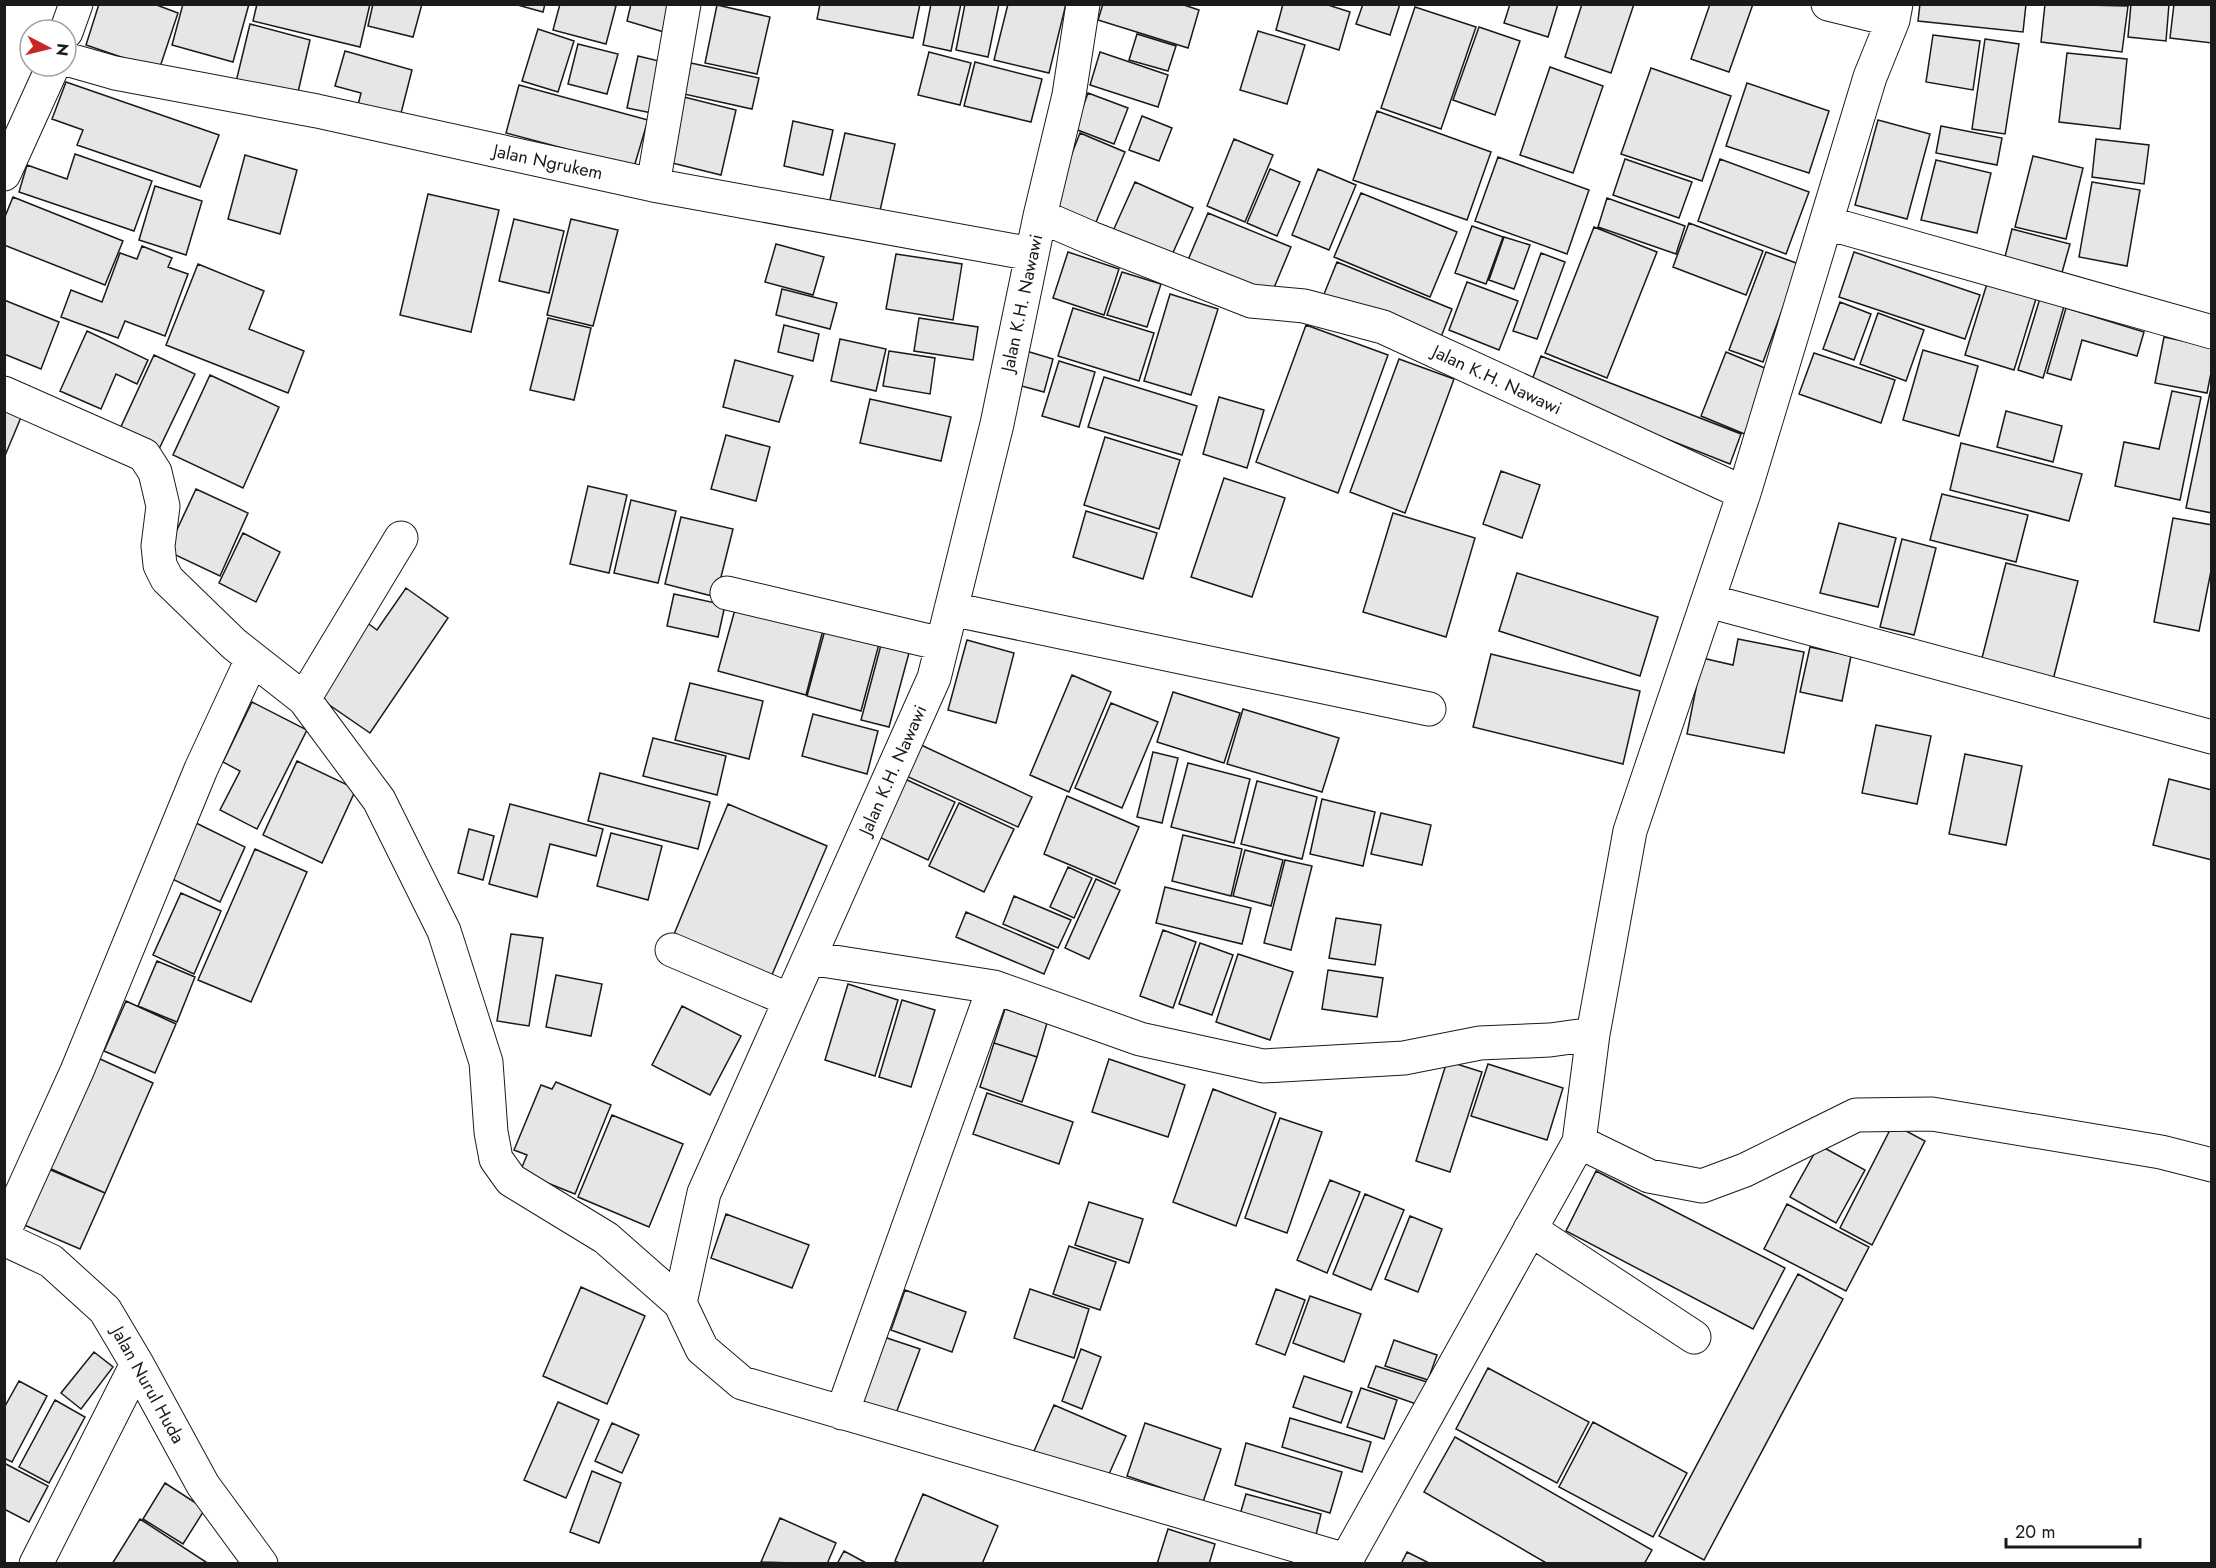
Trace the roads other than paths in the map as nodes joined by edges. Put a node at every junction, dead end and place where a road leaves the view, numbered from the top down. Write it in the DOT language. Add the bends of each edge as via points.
graph roads {
  1 [pos="684,4"];
  2 [pos="1083,4"];
  3 [pos="1828,4"];
  4 [pos="1894,12"];
  5 [pos="78,62"];
  6 [pos="48,78"];
  7 [pos="4,174"];
  8 [pos="653,185"];
  9 [pos="1040,216"];
  10 [pos="1827,223"];
  11 [pos="1032,254"];
  12 [pos="2211,332"];
  13 [pos="4,393"];
  14 [pos="1744,493"];
  15 [pos="401,538"];
  16 [pos="727,593"];
  17 [pos="1709,601"];
  18 [pos="951,609"];
  19 [pos="942,644"];
  20 [pos="252,659"];
  21 [pos="304,699"];
  22 [pos="1429,709"];
  23 [pos="2211,736"];
  24 [pos="672,950"];
  25 [pos="809,958"];
  26 [pos="994,987"];
  27 [pos="790,1000"];
  28 [pos="1593,1034"];
  29 [pos="1579,1142"];
  30 [pos="2211,1165"];
  31 [pos="1530,1229"];
  32 [pos="4,1232"];
  33 [pos="4,1239"];
  34 [pos="680,1303"];
  35 [pos="1694,1337"];
  36 [pos="137,1364"];
  37 [pos="842,1413"];
  38 [pos="1345,1562"];
  39 [pos="36,1563"];
  40 [pos="261,1563"];
  1 -- 8 [label="street"];
  2 -- 9 [label="street, Jalan K.H. Nawawi" via="1069,95"];
  3 -- 4 [label="street"];
  4 -- 10 [label="street" via="1870,77"];
  5 -- 8 [label="street, Jalan Ngrukem"];
  6 -- 7 [label="street"];
  8 -- 11 [label="street, Jalan Ngrukem"];
  9 -- 11 [label="street, Jalan K.H. Nawawi"];
  9 -- 14 [label="street, Jalan K.H. Nawawi" via="1251,301 1304,306 1383,327"];
  10 -- 12 [label="street"];
  10 -- 14 [label="street"];
  11 -- 18 [label="street, Jalan K.H. Nawawi" via="997,424"];
  13 -- 20 [label="street" via="144,455 155,472 164,506 158,546 160,565 167,579"];
  14 -- 17 [label="street"];
  15 -- 21 [label="street"];
  16 -- 19 [label="street"];
  17 -- 23 [label="street"];
  17 -- 28 [label="street" via="1630,831"];
  18 -- 19 [label="street, Jalan K.H. Nawawi"];
  18 -- 22 [label="street"];
  19 -- 25 [label="street, Jalan K.H. Nawawi" via="934,678"];
  20 -- 21 [label="street"];
  20 -- 32 [label="street" via="201,769 77,1071"];
  21 -- 34 [label="street" via="380,800 444,932 486,1062 496,1159 511,1180 606,1238"];
  24 -- 27 [label="street"];
  25 -- 26 [label="street"];
  25 -- 27 [label="street, Jalan K.H. Nawawi"];
  26 -- 28 [label="street" via="1140,1039 1263,1066 1404,1058 1480,1043"];
  26 -- 37 [label="street"];
  27 -- 34 [label="street, Jalan K.H. Nawawi" via="704,1193"];
  28 -- 29 [label="street"];
  29 -- 30 [label="street" via="1649,1176 1702,1186 1745,1170 1856,1115 1932,1114 2162,1152"];
  29 -- 31 [label="street"];
  31 -- 35 [label="street"];
  31 -- 38 [label="street"];
  33 -- 36 [label="street, Jalan Nurul Huda" via="51,1261 105,1310"];
  34 -- 37 [label="street" via="702,1348 742,1383"];
  36 -- 39 [label="street"];
  36 -- 40 [label="street, Jalan Nurul Huda" via="203,1485"];
  37 -- 38 [label="street"];
}
